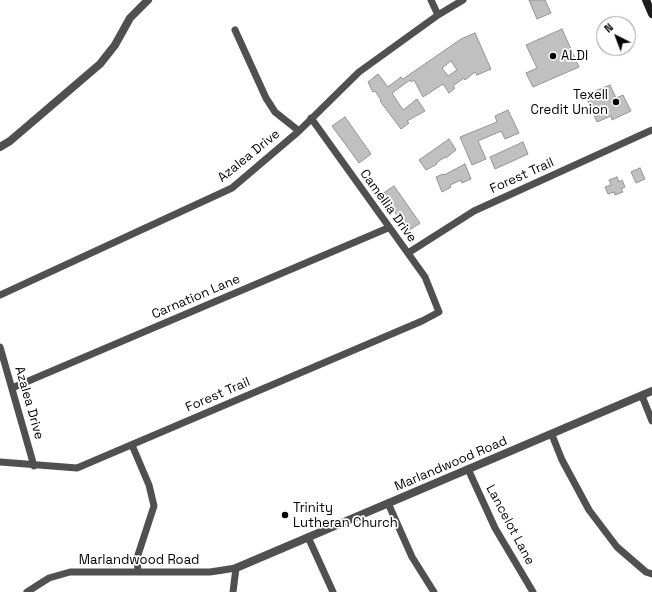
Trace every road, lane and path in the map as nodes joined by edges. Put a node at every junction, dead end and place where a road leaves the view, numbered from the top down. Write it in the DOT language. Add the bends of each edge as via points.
graph roads {
  1 [pos="148,0"];
  2 [pos="431,0"];
  3 [pos="463,0"];
  4 [pos="646,0"];
  5 [pos="652,14"];
  6 [pos="438,15"];
  7 [pos="235,30"];
  8 [pos="311,118"];
  9 [pos="652,130"];
  10 [pos="298,131"];
  11 [pos="0,147"];
  12 [pos="388,228"];
  13 [pos="408,253"];
  14 [pos="0,295"];
  15 [pos="439,312"];
  16 [pos="0,347"];
  17 [pos="12,388"];
  18 [pos="652,391"];
  19 [pos="642,396"];
  20 [pos="652,421"];
  21 [pos="552,435"];
  22 [pos="132,444"];
  23 [pos="0,462"];
  24 [pos="34,466"];
  25 [pos="468,469"];
  26 [pos="388,503"];
  27 [pos="308,537"];
  28 [pos="236,568"];
  29 [pos="138,572"];
  30 [pos="652,574"];
  31 [pos="27,592"];
  32 [pos="233,592"];
  33 [pos="333,592"];
  34 [pos="434,592"];
  35 [pos="532,592"];
  1 -- 11 [label="street" via="130,18 115,45 100,64"];
  2 -- 6 [label="street"];
  3 -- 6 [label="street, Azalea Drive"];
  4 -- 5 [label="main road"];
  6 -- 8 [label="street, Azalea Drive" via="359,72"];
  7 -- 10 [label="street" via="269,103 275,112"];
  8 -- 10 [label="street, Azalea Drive"];
  8 -- 12 [label="street, Camellia Drive"];
  9 -- 13 [label="street, Forest Trail" via="474,211"];
  10 -- 14 [label="street, Azalea Drive" via="232,188"];
  12 -- 13 [label="street, Camellia Drive"];
  12 -- 17 [label="street, Carnation Lane"];
  13 -- 15 [label="street, Camellia Drive" via="425,277"];
  15 -- 22 [label="street, Forest Trail"];
  16 -- 17 [label="street, Azalea Drive"];
  17 -- 24 [label="street, Azalea Drive"];
  18 -- 19 [label="street, Marlandwood Road"];
  19 -- 20 [label="street"];
  19 -- 21 [label="street, Marlandwood Road"];
  21 -- 25 [label="street, Marlandwood Road"];
  21 -- 30 [label="street" via="562,460 589,510 617,547 646,572"];
  22 -- 24 [label="street, Forest Trail" via="78,468"];
  22 -- 29 [label="street" via="149,485 154,506 137,558"];
  23 -- 24 [label="street, Forest Trail"];
  25 -- 26 [label="street, Marlandwood Road"];
  25 -- 35 [label="street, Lancelot Lane" via="495,528"];
  26 -- 27 [label="street, Marlandwood Road"];
  26 -- 34 [label="street" via="412,557"];
  27 -- 28 [label="street, Marlandwood Road"];
  27 -- 33 [label="street"];
  28 -- 29 [label="street, Marlandwood Road" via="210,572"];
  28 -- 32 [label="street"];
  29 -- 31 [label="street, Marlandwood Road" via="70,572 49,578"];
}
